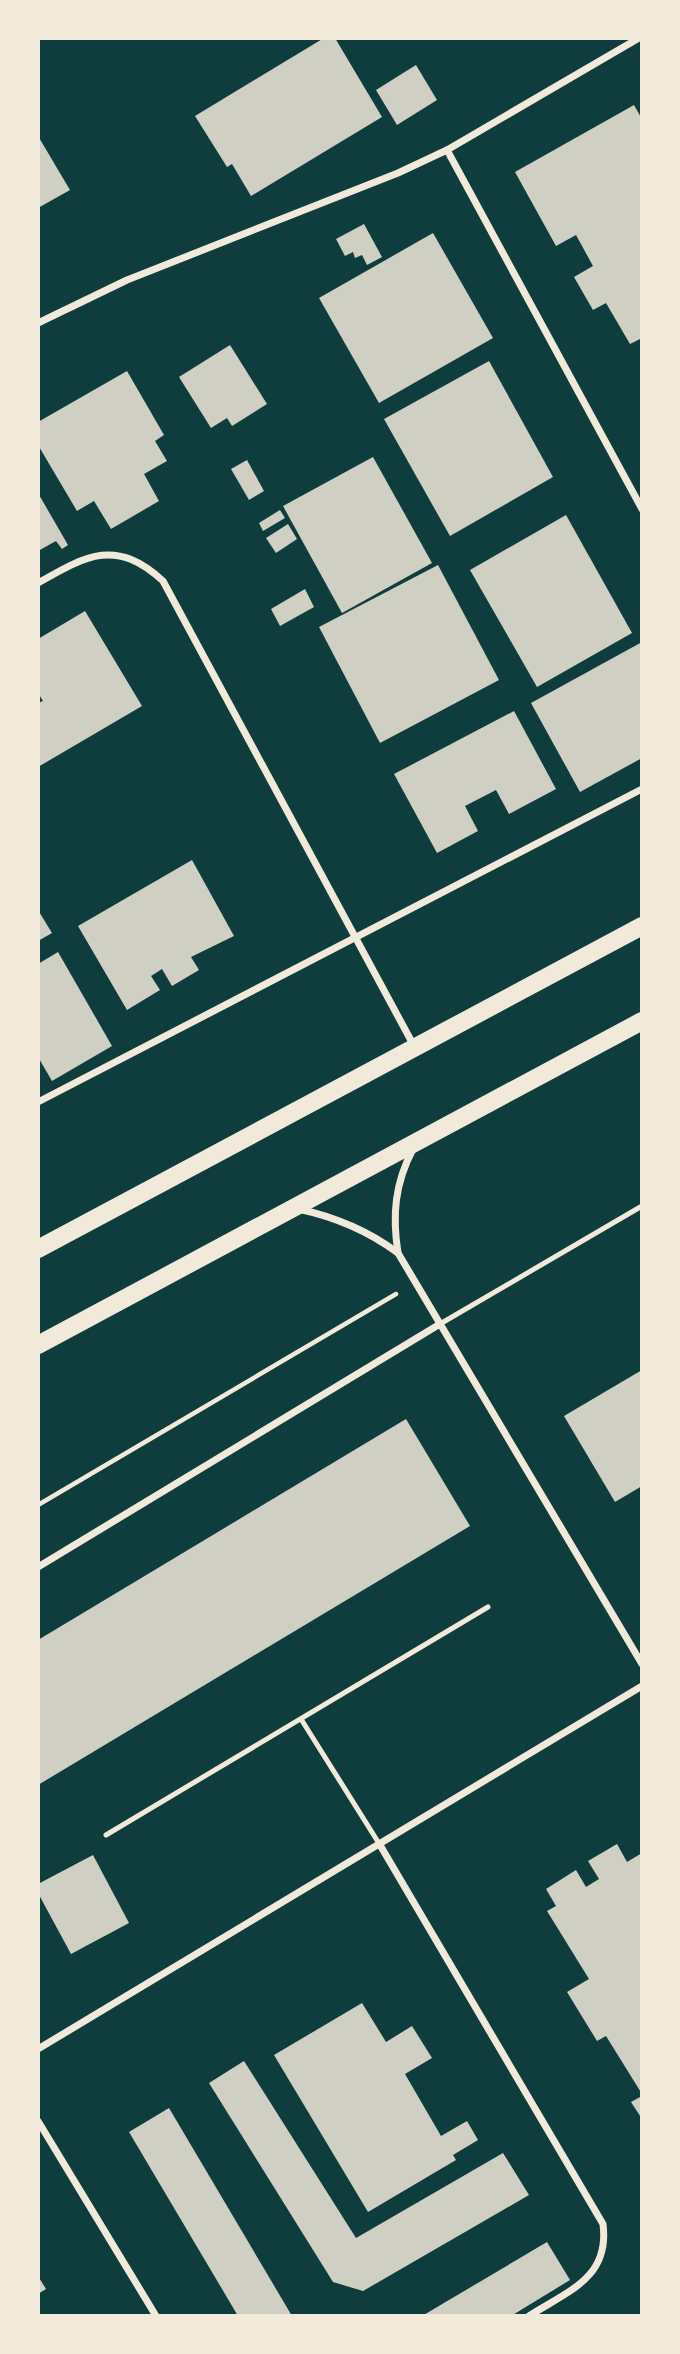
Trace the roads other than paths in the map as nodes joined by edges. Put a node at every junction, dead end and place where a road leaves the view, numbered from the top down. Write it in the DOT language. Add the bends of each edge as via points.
graph roads {
  1 [pos="639,38"];
  2 [pos="447,150"];
  3 [pos="38,323"];
  4 [pos="642,509"];
  5 [pos="38,583"];
  6 [pos="642,789"];
  7 [pos="642,926"];
  8 [pos="355,936"];
  9 [pos="642,1021"];
  10 [pos="414,1047"];
  11 [pos="38,1102"];
  12 [pos="417,1142"];
  13 [pos="642,1206"];
  14 [pos="294,1208"];
  15 [pos="38,1249"];
  16 [pos="398,1253"];
  17 [pos="440,1324"];
  18 [pos="38,1345"];
  19 [pos="38,1567"];
  20 [pos="488,1607"];
  21 [pos="642,1664"];
  22 [pos="642,1686"];
  23 [pos="301,1719"];
  24 [pos="106,1835"];
  25 [pos="380,1844"];
  26 [pos="38,2049"];
  27 [pos="38,2120"];
  28 [pos="156,2315"];
  29 [pos="529,2315"];
  1 -- 2 [label="street"];
  2 -- 3 [label="street" via="127,280"];
  2 -- 4 [label="street"];
  5 -- 8 [label="street" via="75,562 113,555 132,559 163,581"];
  6 -- 8 [label="street"];
  7 -- 10 [label="main road"];
  8 -- 10 [label="street"];
  8 -- 11 [label="street"];
  9 -- 12 [label="main road"];
  10 -- 15 [label="main road"];
  12 -- 14 [label="main road"];
  12 -- 16 [label="street" via="398,1184 394,1230"];
  13 -- 17 [label="lane"];
  14 -- 16 [label="street" via="349,1223"];
  14 -- 18 [label="main road"];
  16 -- 17 [label="street"];
  17 -- 19 [label="street"];
  17 -- 21 [label="street"];
  20 -- 23 [label="lane"];
  22 -- 25 [label="street"];
  23 -- 24 [label="lane"];
  23 -- 25 [label="lane"];
  25 -- 26 [label="street"];
  25 -- 29 [label="street" via="603,2224 606,2241 592,2274"];
  27 -- 28 [label="street"];
}
